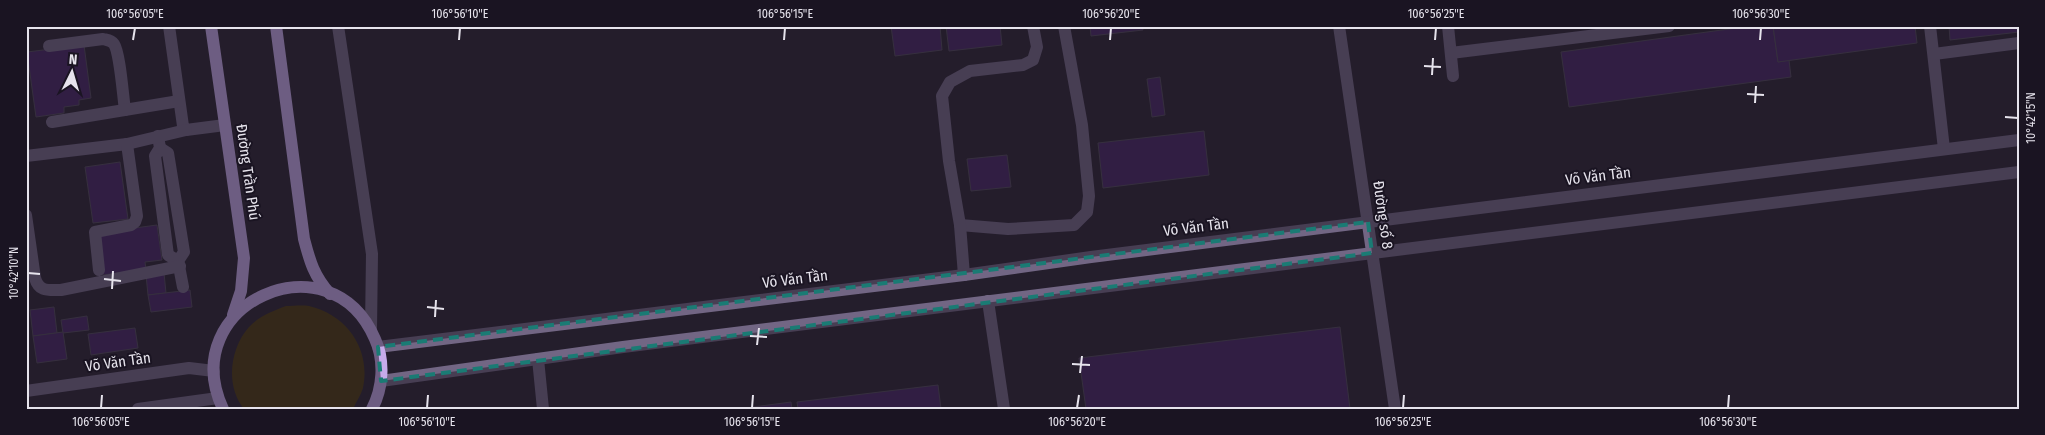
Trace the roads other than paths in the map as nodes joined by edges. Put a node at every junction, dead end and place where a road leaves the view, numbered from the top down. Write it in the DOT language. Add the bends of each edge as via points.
graph roads {
  1 [pos="169,26"];
  2 [pos="211,26"];
  3 [pos="276,26"];
  4 [pos="338,26"];
  5 [pos="1033,26"];
  6 [pos="1064,26"];
  7 [pos="1339,26"];
  8 [pos="1448,26"];
  9 [pos="1669,26"];
  10 [pos="1930,26"];
  11 [pos="2019,43"];
  12 [pos="49,46"];
  13 [pos="1450,53"];
  14 [pos="1934,54"];
  15 [pos="1453,76"];
  16 [pos="179,101"];
  17 [pos="125,110"];
  18 [pos="52,122"];
  19 [pos="225,125"];
  20 [pos="186,130"];
  21 [pos="2019,140"];
  22 [pos="159,142"];
  23 [pos="127,144"];
  24 [pos="1944,149"];
  25 [pos="26,156"];
  26 [pos="2019,172"];
  27 [pos="178,210"];
  28 [pos="163,212"];
  29 [pos="26,215"];
  30 [pos="1368,222"];
  31 [pos="960,225"];
  32 [pos="1372,253"];
  33 [pos="179,264"];
  34 [pos="99,270"];
  35 [pos="964,275"];
  36 [pos="183,287"];
  37 [pos="330,294"];
  38 [pos="988,301"];
  39 [pos="231,320"];
  40 [pos="371,329"];
  41 [pos="378,346"];
  42 [pos="538,359"];
  43 [pos="214,370"];
  44 [pos="381,381"];
  45 [pos="26,392"];
  46 [pos="221,403"];
  47 [pos="373,408"];
  48 [pos="138,409"];
  49 [pos="543,409"];
  50 [pos="1004,409"];
  51 [pos="1395,409"];
  1 -- 16 [label="street"];
  2 -- 19 [label="main road, Đường Trần Phú"];
  3 -- 37 [label="main road" via="304,239 318,280"];
  4 -- 40 [label="street" via="372,254"];
  5 -- 31 [label="street" via="1037,47 1033,60 1023,65 970,71 950,82 942,96"];
  6 -- 31 [label="street" via="1082,126 1089,196 1087,212 1074,226 1008,229"];
  7 -- 30 [label="street, Đường số 8"];
  8 -- 13 [label="street"];
  9 -- 13 [label="street"];
  10 -- 14 [label="street"];
  11 -- 14 [label="street"];
  12 -- 17 [label="street" via="110,40 118,57"];
  13 -- 15 [label="street"];
  14 -- 24 [label="street"];
  16 -- 17 [label="street"];
  16 -- 20 [label="street"];
  17 -- 18 [label="street"];
  19 -- 20 [label="street"];
  19 -- 39 [label="main road, Đường Trần Phú" via="244,258 242,290"];
  20 -- 22 [label="street"];
  21 -- 24 [label="street, Võ Văn Tần"];
  22 -- 23 [label="street"];
  22 -- 27 [label="street" via="168,153"];
  22 -- 28 [label="street" via="155,156"];
  23 -- 25 [label="street"];
  23 -- 34 [label="street" via="137,216 131,225 95,232"];
  24 -- 30 [label="street, Võ Văn Tần"];
  26 -- 32 [label="street"];
  27 -- 28 [label="street"];
  27 -- 33 [label="street" via="184,252"];
  28 -- 33 [label="street" via="168,255"];
  29 -- 33 [label="street" via="35,278 42,289 61,290"];
  30 -- 32 [label="street, Đường số 8"];
  30 -- 35 [label="street, Võ Văn Tần"];
  31 -- 35 [label="street"];
  32 -- 38 [label="street"];
  32 -- 51 [label="street, Đường số 8"];
  33 -- 36 [label="street"];
  35 -- 41 [label="street, Võ Văn Tần"];
  37 -- 39 [label="main road" via="302,287 280,288 260,296"];
  37 -- 40 [label="main road" via="358,313"];
  38 -- 42 [label="street"];
  38 -- 50 [label="street"];
  39 -- 43 [label="main road" via="216,348"];
  40 -- 41 [label="main road"];
  41 -- 44 [label="main road"];
  42 -- 44 [label="street"];
  42 -- 49 [label="street"];
  43 -- 45 [label="street, Võ Văn Tần" via="188,368"];
  43 -- 46 [label="main road"];
  44 -- 47 [label="main road"];
  46 -- 48 [label="street"];
}
